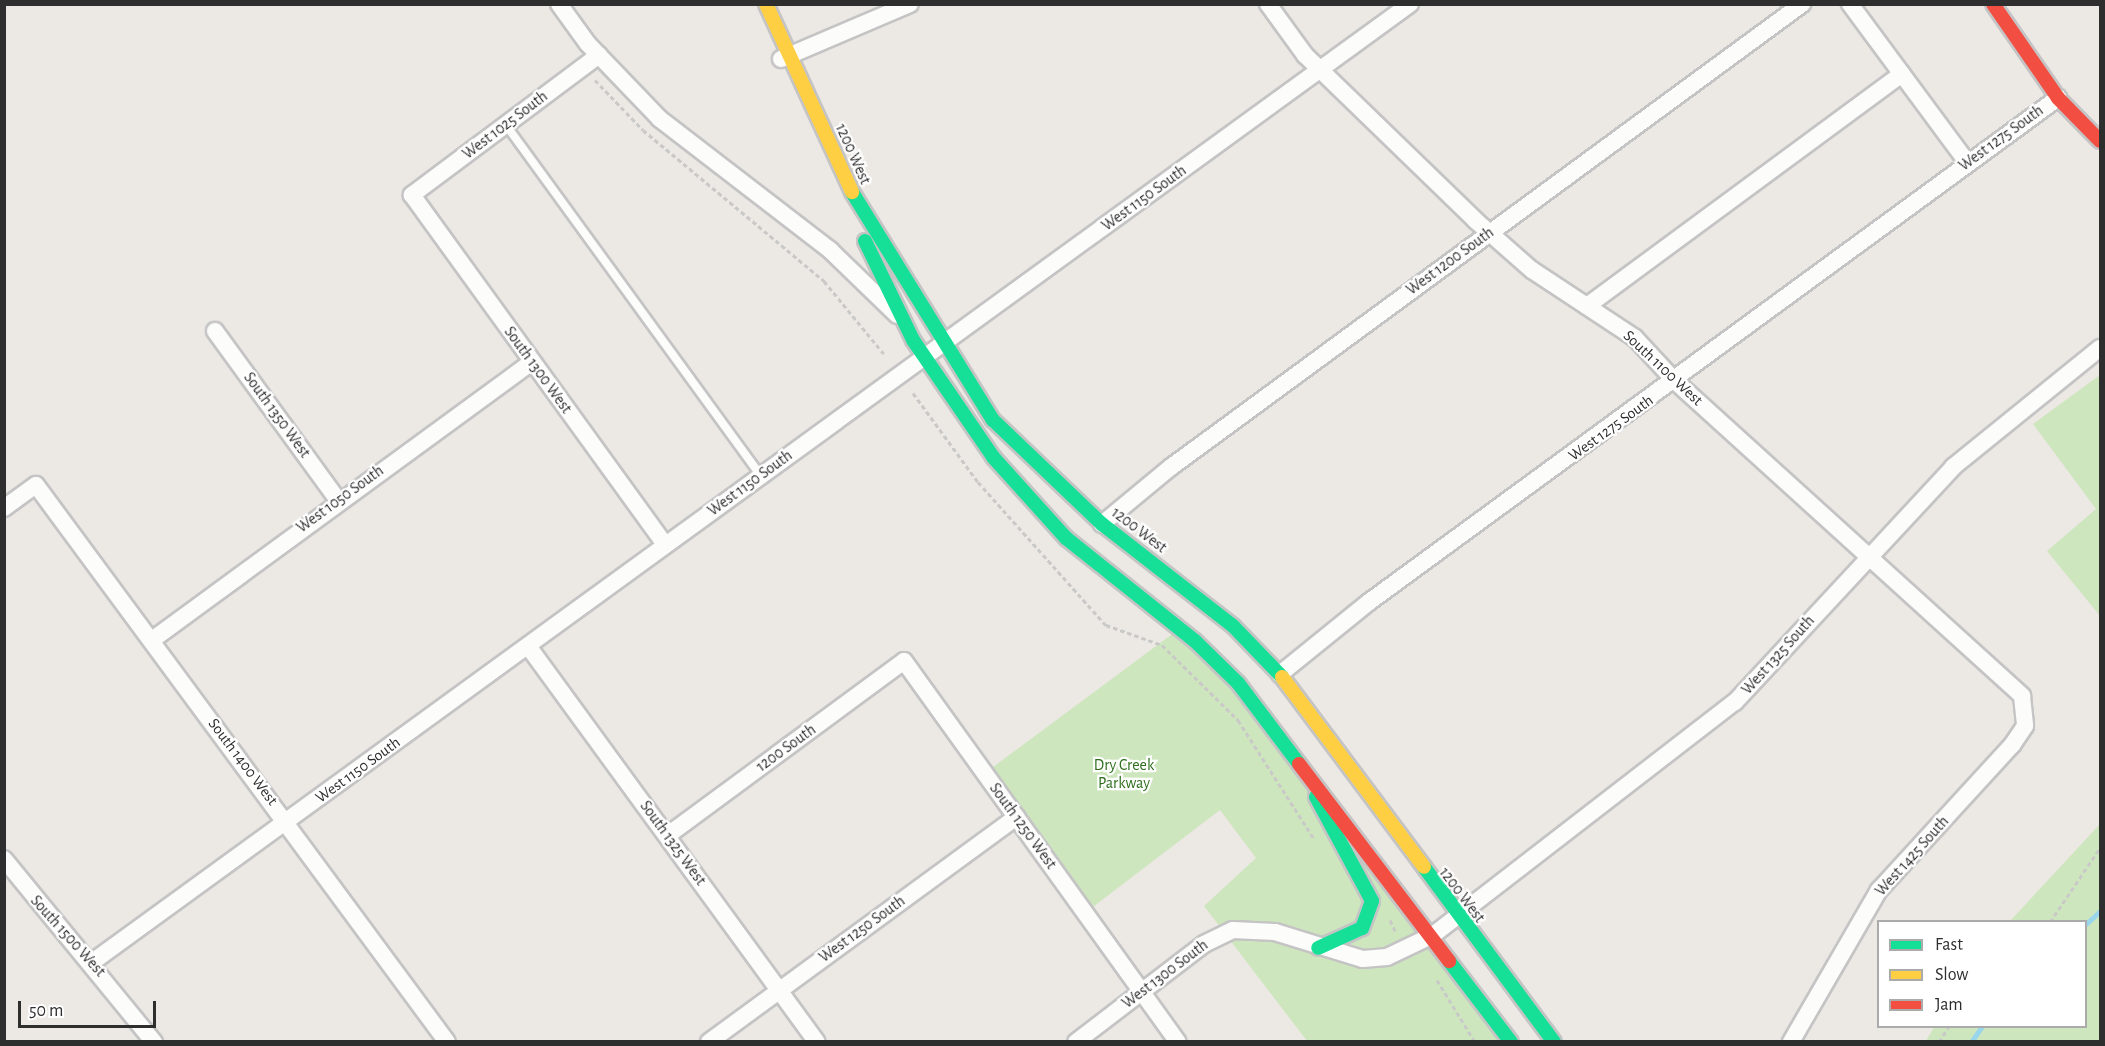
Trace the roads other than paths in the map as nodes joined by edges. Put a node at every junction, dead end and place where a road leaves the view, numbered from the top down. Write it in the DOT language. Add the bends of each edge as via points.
graph roads {
  1 [pos="560,4"];
  2 [pos="751,4"];
  3 [pos="766,4"];
  4 [pos="910,4"];
  5 [pos="1268,4"];
  6 [pos="1410,4"];
  7 [pos="1802,4"];
  8 [pos="1850,4"];
  9 [pos="1993,4"];
  10 [pos="598,55"];
  11 [pos="786,57"];
  12 [pos="1321,71"];
  13 [pos="1902,74"];
  14 [pos="2058,98"];
  15 [pos="506,125"];
  16 [pos="2100,141"];
  17 [pos="1967,162"];
  18 [pos="412,195"];
  19 [pos="1488,232"];
  20 [pos="1587,306"];
  21 [pos="901,319"];
  22 [pos="215,331"];
  23 [pos="944,343"];
  24 [pos="2100,348"];
  25 [pos="924,357"];
  26 [pos="532,362"];
  27 [pos="1675,381"];
  28 [pos="761,476"];
  29 [pos="338,500"];
  30 [pos="4,508"];
  31 [pos="1102,524"];
  32 [pos="665,544"];
  33 [pos="1871,554"];
  34 [pos="152,640"];
  35 [pos="528,646"];
  36 [pos="904,661"];
  37 [pos="1280,674"];
  38 [pos="2028,711"];
  39 [pos="1302,768"];
  40 [pos="1016,817"];
  41 [pos="287,822"];
  42 [pos="668,835"];
  43 [pos="4,859"];
  44 [pos="1458,917"];
  45 [pos="1433,935"];
  46 [pos="1318,948"];
  47 [pos="92,963"];
  48 [pos="780,988"];
  49 [pos="1141,992"];
  50 [pos="154,1041"];
  51 [pos="447,1041"];
  52 [pos="709,1041"];
  53 [pos="817,1041"];
  54 [pos="1076,1041"];
  55 [pos="1178,1041"];
  56 [pos="1511,1041"];
  57 [pos="1554,1041"];
  58 [pos="1791,1041"];
  1 -- 10 [label="street"];
  2 -- 11 [label="street, 1200 West"];
  3 -- 11 [label="street, 1200 West"];
  4 -- 11 [label="street"];
  5 -- 12 [label="street, South 1100 West"];
  6 -- 12 [label="street, West 1150 South"];
  7 -- 19 [label="street, West 1200 South"];
  8 -- 13 [label="street"];
  9 -- 14 [label="street"];
  10 -- 15 [label="street, West 1025 South"];
  10 -- 21 [label="street" via="684,139 830,250"];
  11 -- 21 [label="street, 1200 West"];
  11 -- 23 [label="street, 1200 West" via="855,198"];
  12 -- 19 [label="street, South 1100 West"];
  12 -- 23 [label="street, West 1150 South"];
  13 -- 17 [label="street"];
  13 -- 20 [label="street"];
  14 -- 16 [label="street"];
  14 -- 17 [label="street, West 1275 South"];
  15 -- 18 [label="street, West 1025 South"];
  15 -- 28 [label="lane"];
  17 -- 27 [label="street, West 1275 South"];
  18 -- 26 [label="street, South 1300 West"];
  19 -- 20 [label="street, South 1100 West"];
  19 -- 31 [label="street, West 1200 South"];
  20 -- 27 [label="street, South 1100 West" via="1635,338"];
  21 -- 25 [label="street, 1200 West"];
  22 -- 29 [label="street, South 1350 West"];
  23 -- 25 [label="street, West 1150 South"];
  23 -- 31 [label="street, 1200 West" via="993,420"];
  24 -- 33 [label="street, West 1325 South" via="1953,467"];
  25 -- 28 [label="street, West 1150 South"];
  25 -- 39 [label="street, 1200 West" via="993,457 1066,538 1195,641 1238,683"];
  26 -- 29 [label="street, West 1050 South"];
  26 -- 32 [label="street, South 1300 West"];
  27 -- 33 [label="street, South 1100 West"];
  27 -- 37 [label="street, West 1275 South" via="1370,602"];
  28 -- 32 [label="street, West 1150 South"];
  29 -- 34 [label="street, West 1050 South"];
  30 -- 34 [label="street, South 1400 West" via="36,485"];
  31 -- 37 [label="street, 1200 West" via="1233,626"];
  32 -- 35 [label="street, West 1150 South"];
  33 -- 38 [label="street, South 1100 West" via="2022,696"];
  33 -- 44 [label="street, West 1325 South" via="1735,702"];
  34 -- 41 [label="street, South 1400 West"];
  35 -- 41 [label="street, West 1150 South"];
  35 -- 42 [label="street, South 1325 West"];
  36 -- 40 [label="street, South 1250 West"];
  36 -- 42 [label="street, 1200 South"];
  37 -- 44 [label="street, 1200 West"];
  38 -- 58 [label="street, West 1425 South" via="2012,745 1879,890"];
  39 -- 45 [label="street, 1200 West"];
  39 -- 46 [label="street" via="1366,885 1372,910 1362,928"];
  40 -- 48 [label="street, West 1250 South"];
  40 -- 49 [label="street, South 1250 West"];
  41 -- 47 [label="street, West 1150 South"];
  41 -- 51 [label="street, South 1400 West"];
  42 -- 48 [label="street, South 1325 West"];
  43 -- 47 [label="street, South 1500 West" via="46,916"];
  44 -- 45 [label="street, West 1325 South"];
  44 -- 57 [label="street, 1200 West"];
  45 -- 46 [label="street, West 1300 South" via="1408,949 1363,959"];
  45 -- 56 [label="street, 1200 West"];
  46 -- 49 [label="street, West 1300 South" via="1275,932 1233,930 1204,944"];
  47 -- 50 [label="street, South 1500 West"];
  48 -- 52 [label="street, West 1250 South"];
  48 -- 53 [label="street, South 1325 West"];
  49 -- 54 [label="street, West 1300 South"];
  49 -- 55 [label="street, South 1250 West"];
}
